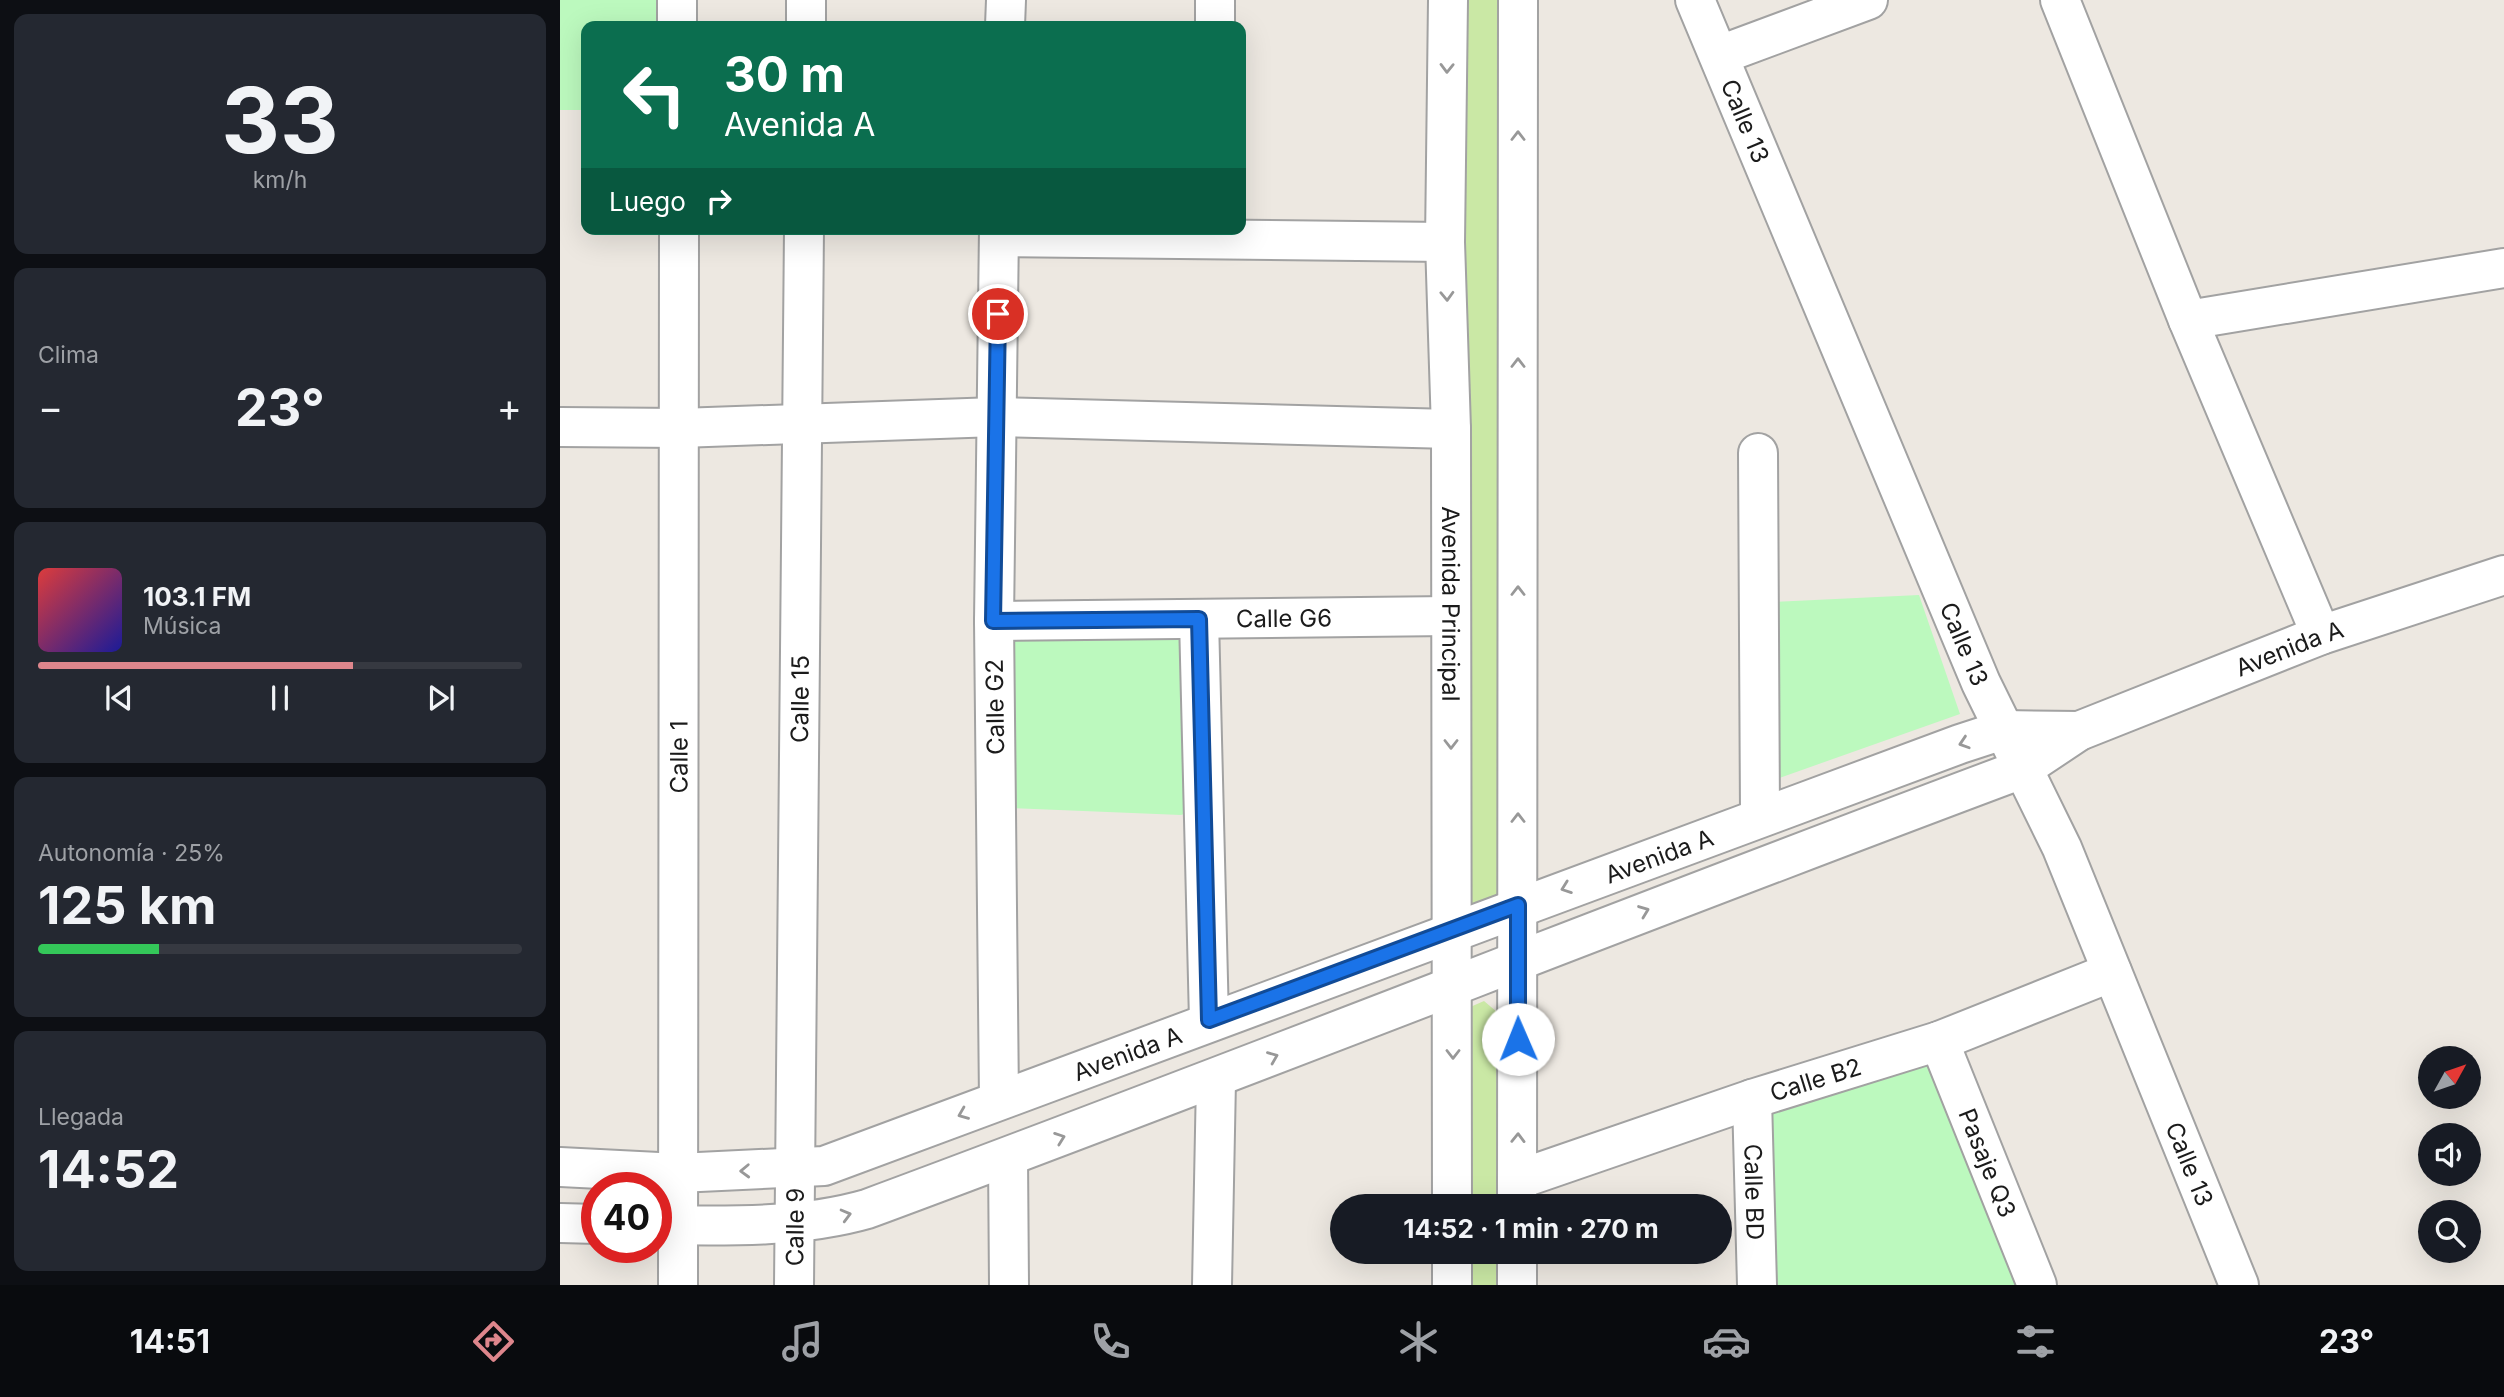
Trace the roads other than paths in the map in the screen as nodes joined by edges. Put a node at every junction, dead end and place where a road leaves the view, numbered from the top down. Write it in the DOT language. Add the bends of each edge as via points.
graph roads {
  1 [pos="677,0"];
  2 [pos="806,0"];
  3 [pos="1006,0"];
  4 [pos="1214,0"];
  5 [pos="1448,0"];
  6 [pos="1518,0"];
  7 [pos="1695,0"];
  8 [pos="1868,0"];
  9 [pos="2060,0"];
  10 [pos="677,21"];
  11 [pos="806,21"];
  12 [pos="1005,21"];
  13 [pos="1214,21"];
  14 [pos="1720,55"];
  15 [pos="679,235"];
  16 [pos="804,235"];
  17 [pos="999,235"];
  18 [pos="1243,235"];
  19 [pos="1445,242"];
  20 [pos="2504,268"];
  21 [pos="2188,320"];
  22 [pos="996,418"];
  23 [pos="802,424"];
  24 [pos="560,427"];
  25 [pos="680,428"];
  26 [pos="1451,429"];
  27 [pos="1758,453"];
  28 [pos="2504,575"];
  29 [pos="1450,616"];
  30 [pos="1199,619"];
  31 [pos="993,621"];
  32 [pos="2321,635"];
  33 [pos="2003,730"];
  34 [pos="2079,731"];
  35 [pos="2022,769"];
  36 [pos="1760,816"];
  37 [pos="1518,905"];
  38 [pos="1451,930"];
  39 [pos="1517,960"];
  40 [pos="2112,972"];
  41 [pos="1453,985"];
  42 [pos="1209,1020"];
  43 [pos="1939,1041"];
  44 [pos="1216,1080"];
  45 [pos="1752,1099"];
  46 [pos="999,1100"];
  47 [pos="1008,1157"];
  48 [pos="560,1167"];
  49 [pos="794,1168"];
  50 [pos="678,1173"];
  51 [pos="1517,1193"];
  52 [pos="1452,1194"];
  53 [pos="672,1201"];
  54 [pos="795,1221"];
  55 [pos="560,1223"];
  56 [pos="581,1224"];
  57 [pos="672,1225"];
  58 [pos="672,1252"];
  59 [pos="1452,1264"];
  60 [pos="1517,1264"];
  61 [pos="678,1285"];
  62 [pos="794,1285"];
  63 [pos="1009,1285"];
  64 [pos="1212,1285"];
  65 [pos="1452,1285"];
  66 [pos="1517,1285"];
  67 [pos="1757,1285"];
  68 [pos="2037,1285"];
  69 [pos="2239,1285"];
  1 -- 10 [label="street"];
  2 -- 11 [label="street"];
  3 -- 12 [label="street"];
  4 -- 13 [label="street"];
  5 -- 19 [label="street, Avenida Principal, one-way"];
  37 -- 6 [label="street, one-way"];
  7 -- 14 [label="street, Calle 13"];
  8 -- 14 [label="street"];
  9 -- 21 [label="street"];
  14 -- 33 [label="street, Calle 13"];
  15 -- 25 [label="street, Calle 1"];
  16 -- 23 [label="street, Calle 15"];
  17 -- 22 [label="street, Calle G2"];
  18 -- 19 [label="street"];
  19 -- 26 [label="street, Avenida Principal, one-way"];
  20 -- 21 [label="street"];
  21 -- 32 [label="street"];
  22 -- 23 [label="street"];
  22 -- 26 [label="street"];
  22 -- 31 [label="street, Calle G2"];
  23 -- 25 [label="street"];
  23 -- 49 [label="street, Calle 15"];
  24 -- 25 [label="street"];
  25 -- 50 [label="street, Calle 1"];
  26 -- 29 [label="street, Avenida Principal"];
  27 -- 36 [label="street"];
  28 -- 32 [label="street, Avenida A"];
  29 -- 30 [label="street, Calle G6"];
  29 -- 38 [label="street, Avenida Principal, one-way"];
  30 -- 31 [label="street, Calle G6"];
  30 -- 42 [label="street"];
  31 -- 46 [label="street, Calle G2"];
  32 -- 34 [label="street, Avenida A"];
  33 -- 34 [label="street, Avenida A"];
  33 -- 35 [label="street, Calle 13"];
  33 -- 36 [label="street, Avenida A, one-way"];
  34 -- 35 [label="street, Avenida A"];
  39 -- 35 [label="street, Avenida A, one-way"];
  35 -- 40 [label="street, Calle 13" via="2062,848"];
  36 -- 37 [label="street, Avenida A, one-way"];
  37 -- 38 [label="street, Avenida A"];
  37 -- 39 [label="street"];
  38 -- 41 [label="street, Avenida Principal"];
  38 -- 42 [label="street, Avenida A"];
  39 -- 41 [label="street, Avenida A"];
  51 -- 39 [label="street, one-way"];
  40 -- 43 [label="street, Calle B2"];
  40 -- 69 [label="street, Calle 13"];
  44 -- 41 [label="street, Avenida A, one-way"];
  41 -- 52 [label="street, Avenida Principal, one-way"];
  42 -- 46 [label="street, Avenida A"];
  43 -- 45 [label="street, Calle B2"];
  43 -- 68 [label="street, Pasaje Q3"];
  47 -- 44 [label="street, Avenida A, one-way"];
  44 -- 64 [label="street"];
  45 -- 51 [label="street, Calle B2"];
  45 -- 67 [label="street, Calle BD"];
  46 -- 49 [label="street, Avenida A, one-way" via="857,1156 824,1166"];
  54 -- 47 [label="street, Avenida A, one-way" via="835,1218 867,1209"];
  47 -- 63 [label="street"];
  48 -- 50 [label="street, Avenida A"];
  49 -- 50 [label="street, Avenida A, one-way"];
  49 -- 54 [label="street, Calle 9"];
  50 -- 53 [label="street, Calle 1"];
  54 -- 57 [label="street, Avenida A"];
  54 -- 62 [label="street, Calle 9"];
  55 -- 56 [label="street"];
  58 -- 61 [label="street, Calle 1"];
  59 -- 65 [label="street"];
  60 -- 66 [label="street"];
}
